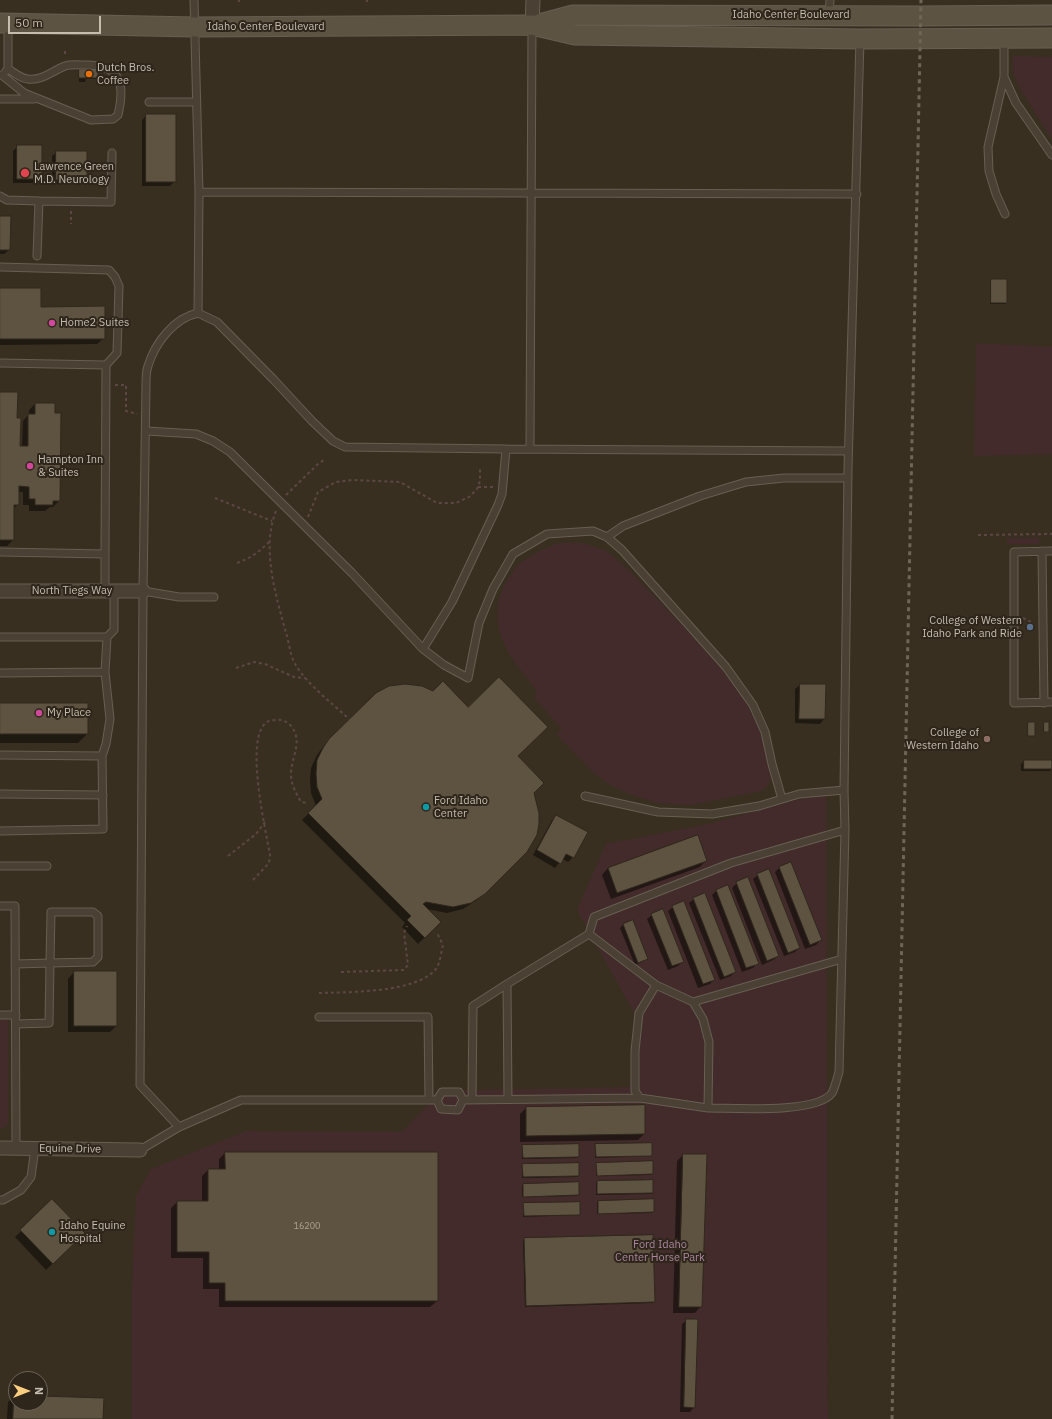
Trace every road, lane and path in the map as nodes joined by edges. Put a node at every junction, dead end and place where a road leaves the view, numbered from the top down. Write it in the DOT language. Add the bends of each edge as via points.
graph roads {
  1 [pos="194,0"];
  2 [pos="533,0"];
  3 [pos="830,8"];
  4 [pos="1052,15"];
  5 [pos="4,23"];
  6 [pos="532,26"];
  7 [pos="194,27"];
  8 [pos="1004,38"];
  9 [pos="1052,38"];
  10 [pos="860,39"];
  11 [pos="8,69"];
  12 [pos="1,76"];
  13 [pos="1004,77"];
  14 [pos="0,99"];
  15 [pos="39,99"];
  16 [pos="149,102"];
  17 [pos="196,102"];
  18 [pos="112,152"];
  19 [pos="1052,155"];
  20 [pos="199,192"];
  21 [pos="532,193"];
  22 [pos="857,194"];
  23 [pos="0,196"];
  24 [pos="39,201"];
  25 [pos="71,202"];
  26 [pos="1005,214"];
  27 [pos="71,224"];
  28 [pos="37,256"];
  29 [pos="0,267"];
  30 [pos="198,313"];
  31 [pos="0,363"];
  32 [pos="106,364"];
  33 [pos="114,385"];
  34 [pos="146,416"];
  35 [pos="146,431"];
  36 [pos="506,449"];
  37 [pos="530,449"];
  38 [pos="848,451"];
  39 [pos="324,460"];
  40 [pos="480,468"];
  41 [pos="848,478"];
  42 [pos="478,487"];
  43 [pos="503,487"];
  44 [pos="215,498"];
  45 [pos="280,501"];
  46 [pos="272,521"];
  47 [pos="305,526"];
  48 [pos="1052,534"];
  49 [pos="978,535"];
  50 [pos="607,536"];
  51 [pos="270,541"];
  52 [pos="1052,551"];
  53 [pos="0,552"];
  54 [pos="1042,552"];
  55 [pos="104,554"];
  56 [pos="237,563"];
  57 [pos="0,591"];
  58 [pos="110,591"];
  59 [pos="143,591"];
  60 [pos="214,597"];
  61 [pos="0,637"];
  62 [pos="107,637"];
  63 [pos="423,649"];
  64 [pos="236,668"];
  65 [pos="104,672"];
  66 [pos="0,673"];
  67 [pos="306,678"];
  68 [pos="1044,702"];
  69 [pos="1052,702"];
  70 [pos="349,719"];
  71 [pos="0,755"];
  72 [pos="102,756"];
  73 [pos="844,790"];
  74 [pos="0,794"];
  75 [pos="103,795"];
  76 [pos="585,796"];
  77 [pos="782,799"];
  78 [pos="308,804"];
  79 [pos="265,822"];
  80 [pos="845,830"];
  81 [pos="0,831"];
  82 [pos="228,856"];
  83 [pos="0,866"];
  84 [pos="47,866"];
  85 [pos="253,880"];
  86 [pos="0,906"];
  87 [pos="407,926"];
  88 [pos="437,933"];
  89 [pos="590,934"];
  90 [pos="842,959"];
  91 [pos="50,963"];
  92 [pos="16,964"];
  93 [pos="341,972"];
  94 [pos="507,984"];
  95 [pos="656,985"];
  96 [pos="319,993"];
  97 [pos="693,1002"];
  98 [pos="0,1015"];
  99 [pos="16,1015"];
  100 [pos="319,1017"];
  101 [pos="16,1024"];
  102 [pos="640,1098"];
  103 [pos="508,1099"];
  104 [pos="429,1100"];
  105 [pos="437,1100"];
  106 [pos="463,1100"];
  107 [pos="472,1100"];
  108 [pos="708,1108"];
  109 [pos="179,1127"];
  110 [pos="0,1148"];
  111 [pos="16,1148"];
  112 [pos="35,1148"];
  113 [pos="140,1150"];
  114 [pos="0,1200"];
  1 -- 7 [label="lane"];
  2 -- 6 [label="street"];
  3 -- 4 [label="main road, Idaho Center Boulevard"];
  3 -- 6 [label="main road, Idaho Center Boulevard" via="573,14"];
  5 -- 7 [label="main road, Idaho Center Boulevard"];
  5 -- 11 [label="lane"];
  6 -- 7 [label="main road, Idaho Center Boulevard"];
  6 -- 10 [label="main road, Idaho Center Boulevard" via="575,35"];
  6 -- 21 [label="lane"];
  7 -- 17 [label="lane"];
  8 -- 9 [label="main road, Idaho Center Boulevard"];
  8 -- 10 [label="main road, Idaho Center Boulevard"];
  8 -- 13 [label="lane"];
  10 -- 22 [label="lane"];
  11 -- 12 [label="lane"];
  11 -- 15 [label="lane" via="26,79 39,78 66,66 97,65 116,74 121,83 121,105 118,115 113,119 91,120"];
  12 -- 15 [label="lane" via="24,93"];
  13 -- 19 [label="lane" via="1016,103"];
  13 -- 26 [label="lane" via="988,147 989,171"];
  14 -- 15 [label="lane"];
  16 -- 17 [label="lane"];
  17 -- 20 [label="lane"];
  18 -- 25 [label="lane" via="111,202"];
  20 -- 21 [label="lane"];
  20 -- 30 [label="lane"];
  21 -- 22 [label="lane"];
  21 -- 37 [label="lane"];
  22 -- 38 [label="lane"];
  23 -- 24 [label="lane" via="7,200"];
  24 -- 25 [label="lane"];
  24 -- 28 [label="lane"];
  25 -- 27 [label="path"];
  29 -- 32 [label="lane" via="109,270 119,286 117,353"];
  30 -- 34 [label="lane" via="190,315 169,331 155,350 148,367"];
  30 -- 36 [label="lane" via="217,322 333,441 345,447"];
  31 -- 32 [label="lane"];
  32 -- 55 [label="lane"];
  33 -- 34 [label="path" via="126,386 126,411"];
  34 -- 35 [label="lane"];
  35 -- 45 [label="lane" via="196,434 213,441 230,452"];
  35 -- 59 [label="lane"];
  36 -- 37 [label="lane"];
  36 -- 43 [label="lane"];
  37 -- 38 [label="lane"];
  38 -- 41 [label="lane"];
  39 -- 45 [label="path"];
  40 -- 42 [label="path"];
  41 -- 50 [label="lane" via="784,478 746,482 700,496 624,526"];
  41 -- 73 [label="lane"];
  42 -- 43 [label="path"];
  42 -- 47 [label="path" via="456,503 437,503 400,482 336,482 318,492"];
  43 -- 63 [label="lane" via="498,505 452,602"];
  44 -- 46 [label="path"];
  45 -- 46 [label="path"];
  45 -- 47 [label="lane"];
  46 -- 51 [label="path"];
  47 -- 63 [label="lane"];
  48 -- 49 [label="path"];
  50 -- 63 [label="lane" via="593,530 547,534 513,554 493,589 479,623 468,678 444,666"];
  50 -- 77 [label="lane" via="726,667 753,705 765,732"];
  51 -- 56 [label="path" via="259,552"];
  51 -- 67 [label="path" via="276,597 294,662"];
  52 -- 54 [label="lane"];
  53 -- 55 [label="lane"];
  54 -- 68 [label="lane"];
  54 -- 68 [label="lane" via="1014,552 1014,703"];
  55 -- 58 [label="lane"];
  57 -- 58 [label="street, North Tiegs Way"];
  58 -- 59 [label="street, North Tiegs Way"];
  58 -- 62 [label="lane" via="114,630"];
  59 -- 60 [label="lane" via="179,597"];
  59 -- 109 [label="lane" via="140,1085"];
  61 -- 62 [label="lane"];
  62 -- 65 [label="lane"];
  64 -- 67 [label="path" via="254,662 294,677"];
  65 -- 66 [label="lane"];
  65 -- 72 [label="lane" via="110,719"];
  67 -- 70 [label="path"];
  68 -- 69 [label="lane"];
  71 -- 72 [label="lane"];
  72 -- 75 [label="lane"];
  73 -- 77 [label="lane" via="799,794"];
  73 -- 80 [label="lane"];
  74 -- 75 [label="lane"];
  75 -- 81 [label="lane" via="103,829"];
  76 -- 77 [label="lane" via="658,812 712,814 759,806"];
  78 -- 79 [label="path" via="301,802 293,788 291,775 297,744 296,735 285,721 270,720 263,725 257,740 256,765"];
  79 -- 82 [label="path" via="256,834"];
  79 -- 85 [label="path" via="269,863"];
  80 -- 89 [label="lane" via="731,863 594,917"];
  80 -- 90 [label="lane"];
  83 -- 84 [label="lane"];
  86 -- 92 [label="lane" via="16,906"];
  87 -- 93 [label="path" via="404,933 408,965 404,970"];
  88 -- 96 [label="path" via="443,945 436,968 423,980 381,991"];
  89 -- 94 [label="lane"];
  89 -- 95 [label="lane"];
  90 -- 97 [label="lane"];
  90 -- 108 [label="lane" via="839,1072 832,1093 822,1101 791,1108"];
  91 -- 91 [label="lane" via="96,961 96,914 51,912"];
  91 -- 92 [label="lane"];
  91 -- 101 [label="lane" via="49,1023"];
  92 -- 99 [label="lane"];
  94 -- 103 [label="lane"];
  94 -- 107 [label="lane" via="473,1006"];
  95 -- 97 [label="lane"];
  95 -- 102 [label="lane" via="639,1013 635,1051 636,1091"];
  97 -- 108 [label="lane" via="704,1019 710,1042"];
  98 -- 99 [label="lane"];
  99 -- 101 [label="lane"];
  100 -- 104 [label="lane" via="428,1016"];
  101 -- 111 [label="lane"];
  102 -- 103 [label="lane"];
  102 -- 108 [label="lane"];
  103 -- 107 [label="lane"];
  104 -- 105 [label="lane"];
  104 -- 109 [label="lane" via="241,1100"];
  105 -- 106 [label="lane" via="442,1092 459,1092"];
  105 -- 106 [label="lane" via="441,1109 458,1110"];
  106 -- 107 [label="lane"];
  109 -- 113 [label="lane"];
  110 -- 111 [label="street, Equine Drive"];
  111 -- 112 [label="street, Equine Drive"];
  112 -- 113 [label="street, Equine Drive"];
  112 -- 114 [label="lane" via="31,1177 21,1190"];
}
